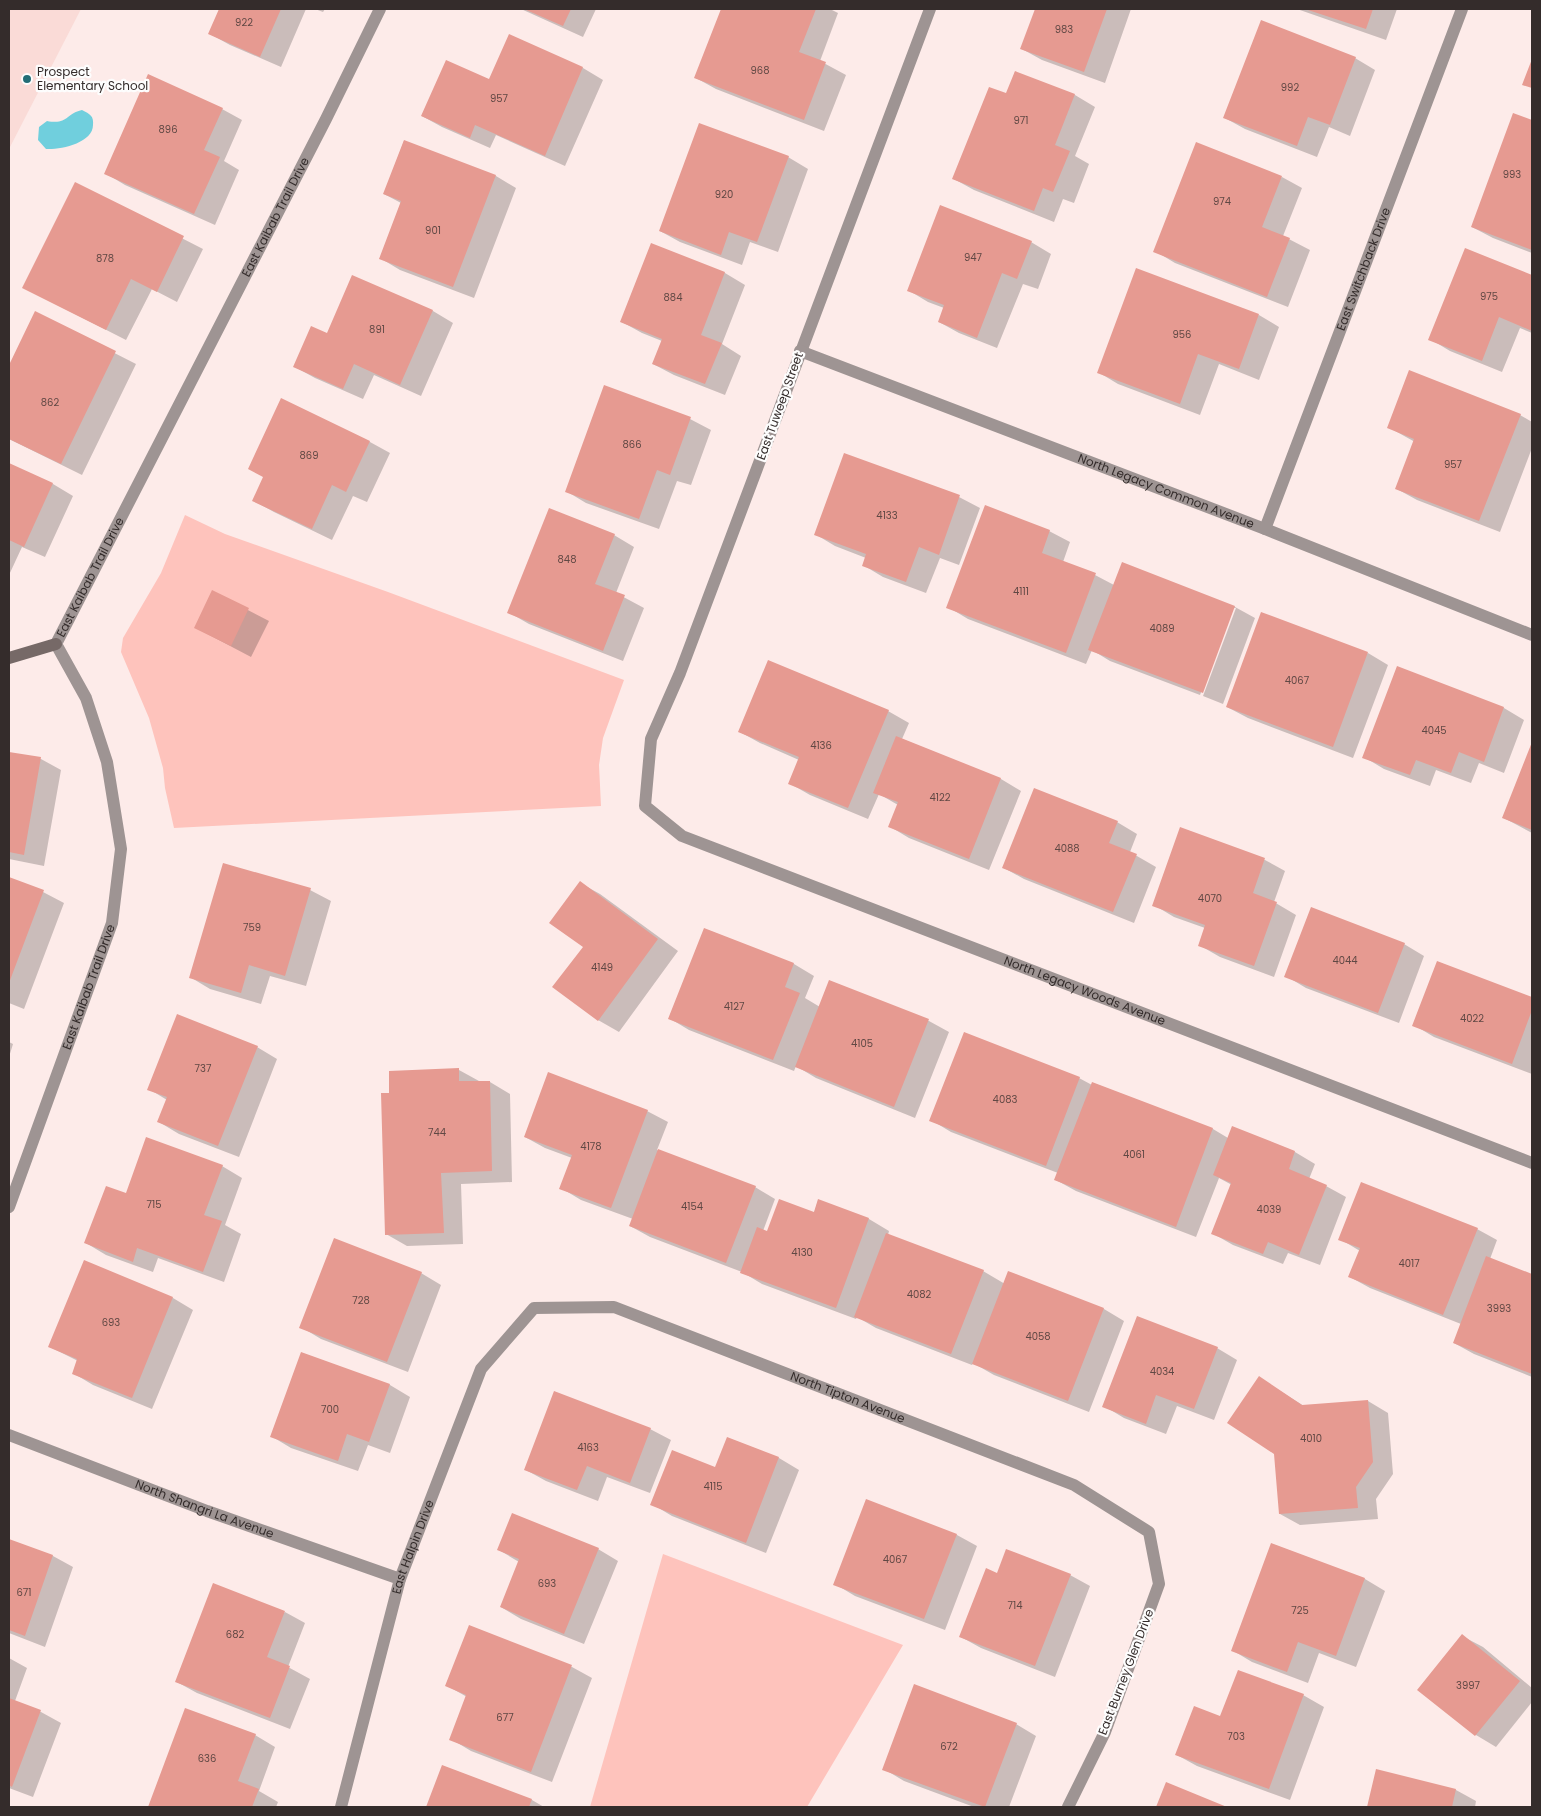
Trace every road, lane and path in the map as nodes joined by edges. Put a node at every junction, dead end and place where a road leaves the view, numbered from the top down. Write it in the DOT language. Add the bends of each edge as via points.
graph roads {
  1 [pos="380,9"];
  2 [pos="930,9"];
  3 [pos="1462,9"];
  4 [pos="800,351"];
  5 [pos="1265,529"];
  6 [pos="1532,635"];
  7 [pos="56,644"];
  8 [pos="9,658"];
  9 [pos="645,806"];
  10 [pos="1532,1162"];
  11 [pos="9,1207"];
  12 [pos="534,1308"];
  13 [pos="9,1435"];
  14 [pos="1149,1532"];
  15 [pos="400,1579"];
  16 [pos="340,1807"];
  17 [pos="1068,1807"];
  1 -- 7 [label="street, East Kaibab Trail Drive"];
  2 -- 4 [label="street, East Tuweep Street"];
  3 -- 5 [label="street, East Switchback Drive"];
  4 -- 5 [label="street, North Legacy Common Avenue"];
  4 -- 9 [label="street, East Tuweep Street" via="680,673 651,739"];
  5 -- 6 [label="street, North Legacy Common Avenue"];
  7 -- 8 [label="street"];
  7 -- 11 [label="street, East Kaibab Trail Drive" via="86,698 107,762 121,849 112,923"];
  9 -- 10 [label="street, North Legacy Woods Avenue" via="682,836"];
  12 -- 14 [label="street, North Tipton Avenue" via="614,1307 1074,1485"];
  12 -- 15 [label="street, East Halpin Drive" via="481,1369"];
  13 -- 15 [label="street, North Shangri La Avenue" via="216,1514"];
  14 -- 17 [label="street, East Burney Glen Drive" via="1159,1584 1105,1732"];
  15 -- 16 [label="street, East Halpin Drive"];
}
